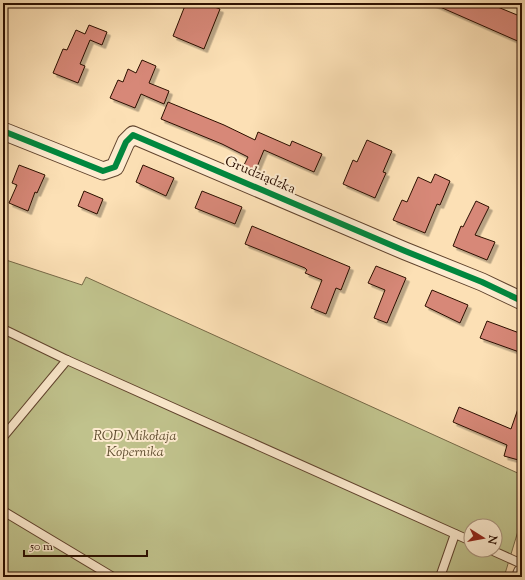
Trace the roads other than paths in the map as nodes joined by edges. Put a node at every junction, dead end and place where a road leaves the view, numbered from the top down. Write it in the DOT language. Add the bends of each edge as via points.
graph roads {
  1 [pos="3,131"];
  2 [pos="522,300"];
  3 [pos="3,329"];
  4 [pos="67,360"];
  5 [pos="3,437"];
  6 [pos="3,511"];
  7 [pos="455,534"];
  8 [pos="463,538"];
  9 [pos="503,555"];
  10 [pos="522,564"];
  11 [pos="522,573"];
  12 [pos="113,577"];
  13 [pos="440,577"];
  14 [pos="521,577"];
  1 -- 2 [label="street, Grudziądzka" via="103,170 115,167 126,142 133,136"];
  3 -- 4 [label="lane"];
  4 -- 5 [label="lane"];
  4 -- 7 [label="lane"];
  6 -- 12 [label="lane"];
  7 -- 8 [label="lane"];
  7 -- 13 [label="lane"];
  9 -- 10 [label="lane"];
  11 -- 14 [label="street"];
}
